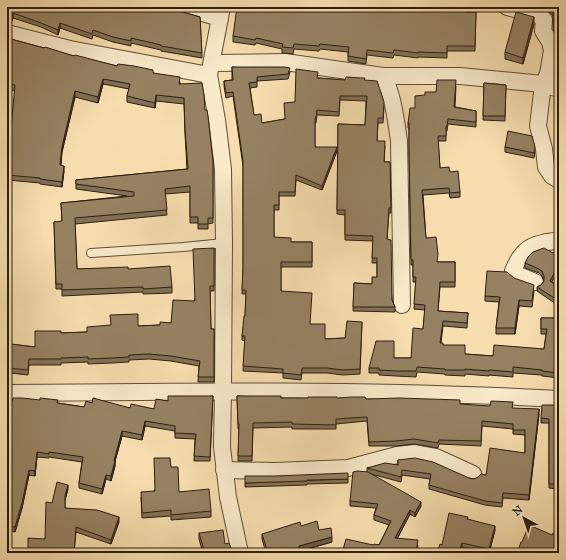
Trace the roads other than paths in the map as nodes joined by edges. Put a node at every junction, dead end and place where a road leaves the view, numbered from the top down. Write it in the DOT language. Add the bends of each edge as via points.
graph roads {
  1 [pos="182,7"];
  2 [pos="507,7"];
  3 [pos="221,13"];
  4 [pos="7,33"];
  5 [pos="210,69"];
  6 [pos="383,76"];
  7 [pos="543,84"];
  8 [pos="559,89"];
  9 [pos="559,180"];
  10 [pos="559,240"];
  11 [pos="224,243"];
  12 [pos="91,253"];
  13 [pos="535,282"];
  14 [pos="402,305"];
  15 [pos="223,391"];
  16 [pos="7,393"];
  17 [pos="559,399"];
  18 [pos="224,470"];
  19 [pos="473,474"];
  20 [pos="240,553"];
  1 -- 3 [label="street"];
  2 -- 7 [label="street" via="539,15 544,20 543,31 552,50 548,74"];
  3 -- 5 [label="street"];
  4 -- 5 [label="street" via="70,49"];
  5 -- 6 [label="street" via="285,62"];
  5 -- 11 [label="street" via="223,169"];
  6 -- 7 [label="street" via="460,76"];
  6 -- 14 [label="street" via="390,91 399,141"];
  7 -- 8 [label="street"];
  7 -- 9 [label="street" via="538,126 546,167 552,176"];
  10 -- 13 [label="street" via="532,246 518,259 513,271"];
  11 -- 12 [label="lane"];
  11 -- 15 [label="street"];
  15 -- 16 [label="street"];
  15 -- 17 [label="street" via="492,395"];
  15 -- 18 [label="street"];
  18 -- 19 [label="street" via="348,468 415,453 436,457"];
  18 -- 20 [label="street"];
}
